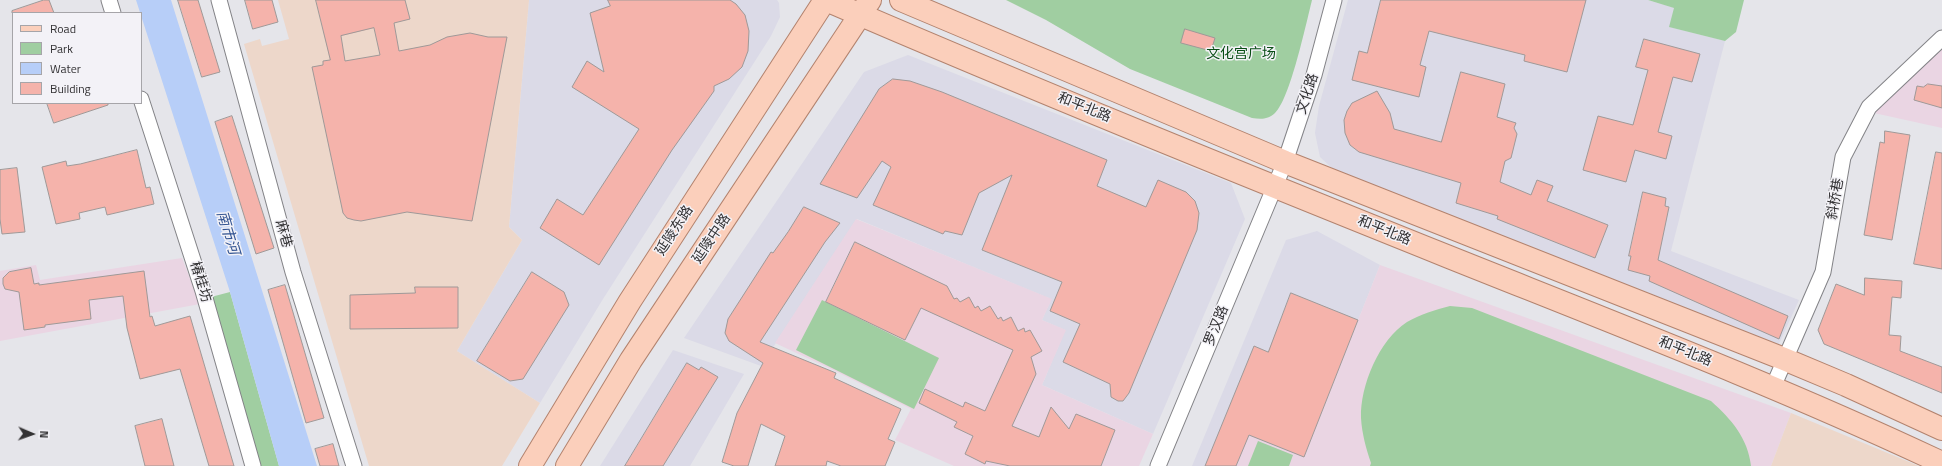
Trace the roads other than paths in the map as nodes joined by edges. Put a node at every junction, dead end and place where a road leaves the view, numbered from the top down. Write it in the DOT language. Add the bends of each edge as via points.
graph roads {
  1 [pos="109,0"];
  2 [pos="220,0"];
  3 [pos="825,0"];
  4 [pos="901,0"];
  5 [pos="1334,0"];
  6 [pos="866,8"];
  7 [pos="113,12"];
  8 [pos="1942,38"];
  9 [pos="142,102"];
  10 [pos="1285,162"];
  11 [pos="1275,186"];
  12 [pos="1784,359"];
  13 [pos="1773,387"];
  14 [pos="1942,429"];
  15 [pos="1942,463"];
  16 [pos="253,466"];
  17 [pos="354,466"];
  18 [pos="530,466"];
  19 [pos="567,466"];
  20 [pos="1158,466"];
  1 -- 7 [label="street"];
  2 -- 17 [label="street, 麻巷" via="293,272"];
  3 -- 6 [label="main road, 和平北路"];
  3 -- 18 [label="main road, 延陵东路" via="630,301"];
  4 -- 10 [label="main road, 和平北路"];
  5 -- 10 [label="street, 文化路" via="1314,75"];
  6 -- 11 [label="main road, 和平北路"];
  6 -- 19 [label="main road, 延陵中路" via="631,360"];
  8 -- 12 [label="street, 斜桥巷" via="1869,107 1844,157 1823,272"];
  9 -- 16 [label="street, 椿桂坊" via="195,265"];
  10 -- 11 [label="street, 文化路"];
  10 -- 12 [label="main road, 和平北路"];
  11 -- 13 [label="main road, 和平北路"];
  11 -- 20 [label="street, 罗汉路"];
  12 -- 13 [label="street, 斜桥巷"];
  12 -- 14 [label="main road, 和平北路"];
  13 -- 15 [label="main road, 和平北路"];
}
